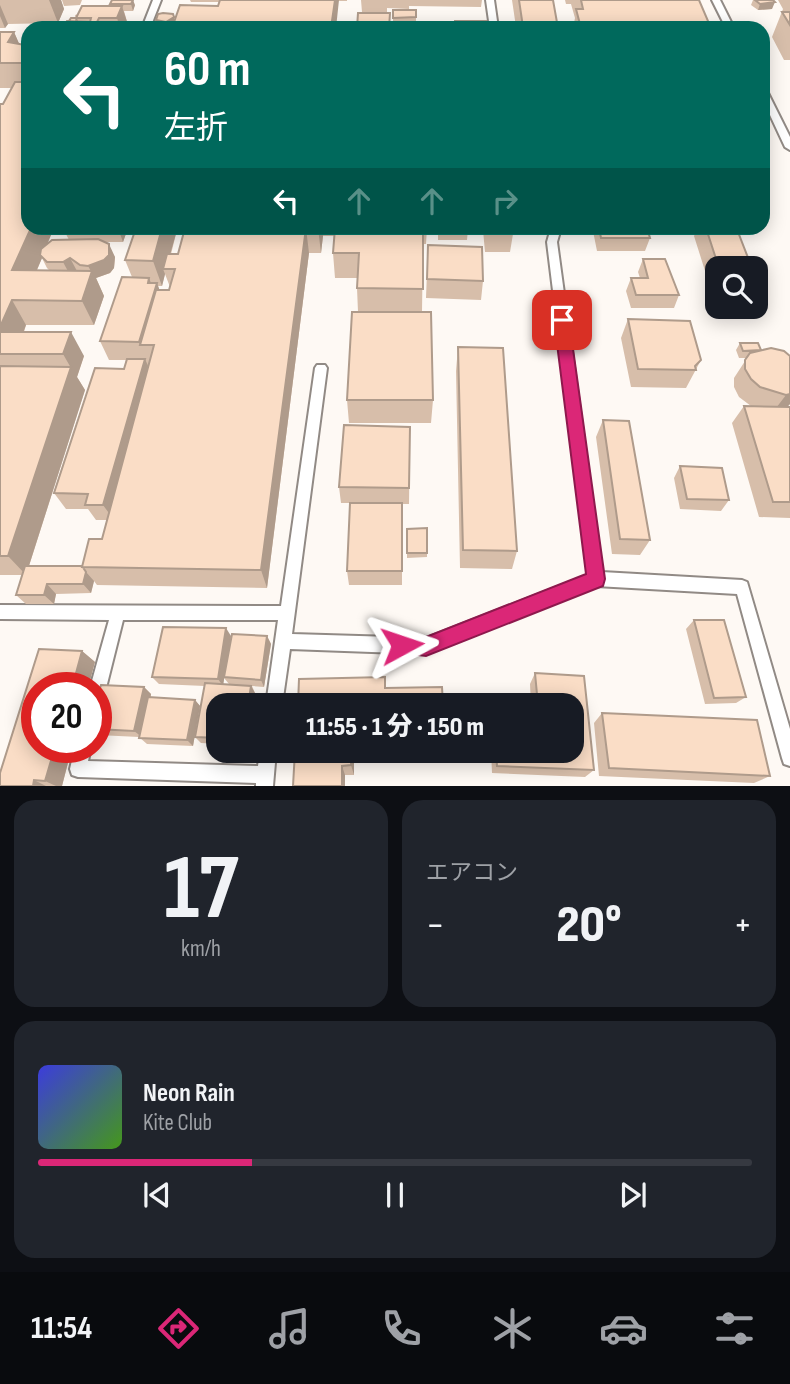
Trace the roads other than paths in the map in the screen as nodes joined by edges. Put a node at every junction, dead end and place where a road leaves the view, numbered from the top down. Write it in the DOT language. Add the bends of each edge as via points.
graph roads {
  1 [pos="157,0"];
  2 [pos="491,0"];
  3 [pos="716,0"];
  4 [pos="149,21"];
  5 [pos="493,21"];
  6 [pos="726,21"];
  7 [pos="770,117"];
  8 [pos="790,147"];
  9 [pos="554,235"];
  10 [pos="321,368"];
  11 [pos="596,579"];
  12 [pos="0,612"];
  13 [pos="118,612"];
  14 [pos="287,613"];
  15 [pos="283,641"];
  16 [pos="102,672"];
  17 [pos="276,693"];
  18 [pos="790,758"];
  19 [pos="79,763"];
  20 [pos="264,780"];
  1 -- 4 [label="lane"];
  2 -- 5 [label="lane"];
  3 -- 6 [label="lane"];
  7 -- 8 [label="lane"];
  9 -- 11 [label="lane"];
  10 -- 14 [label="lane"];
  11 -- 15 [label="lane" via="426,646"];
  11 -- 18 [label="lane" via="742,587"];
  12 -- 13 [label="lane"];
  13 -- 14 [label="lane"];
  13 -- 16 [label="lane"];
  14 -- 15 [label="lane"];
  15 -- 17 [label="lane"];
  19 -- 20 [label="lane" via="78,769"];
}
